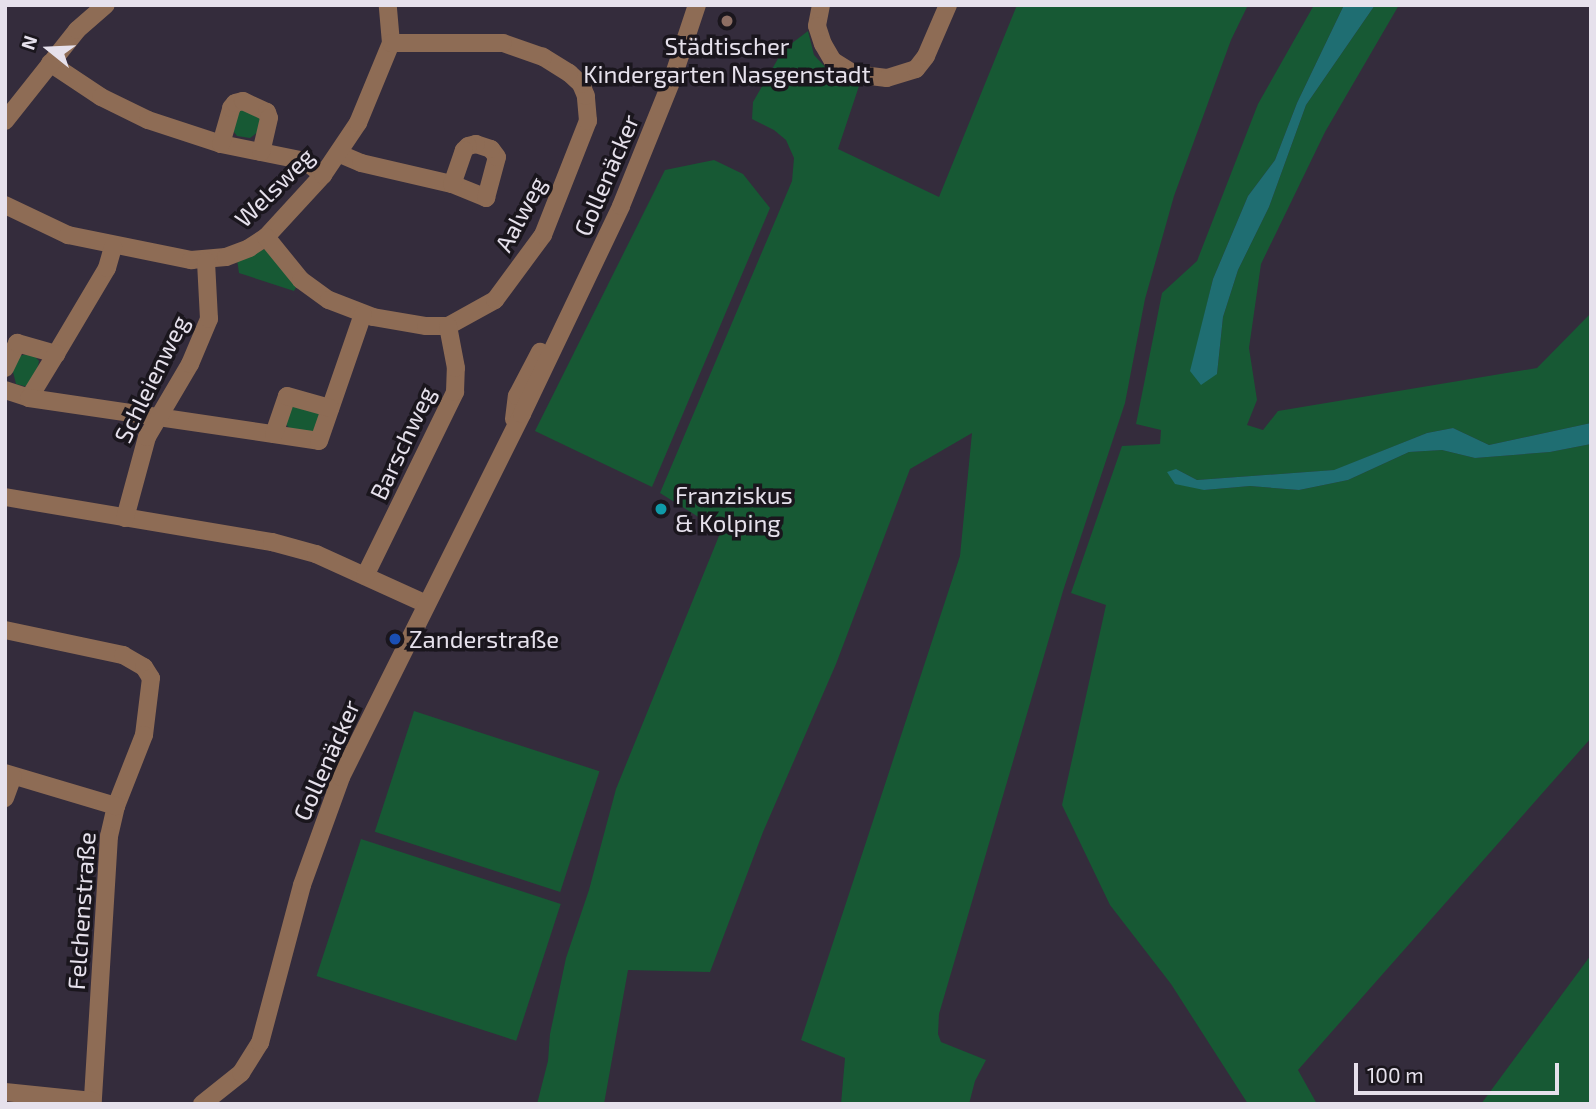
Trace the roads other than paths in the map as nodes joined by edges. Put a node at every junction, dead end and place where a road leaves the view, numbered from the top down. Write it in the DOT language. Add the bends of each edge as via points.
graph roads {
  1 [pos="106,5"];
  2 [pos="388,5"];
  3 [pos="697,5"];
  4 [pos="821,5"];
  5 [pos="948,5"];
  6 [pos="391,43"];
  7 [pos="50,63"];
  8 [pos="5,121"];
  9 [pos="221,144"];
  10 [pos="261,152"];
  11 [pos="340,154"];
  12 [pos="323,175"];
  13 [pos="452,184"];
  14 [pos="5,205"];
  15 [pos="266,237"];
  16 [pos="113,247"];
  17 [pos="206,261"];
  18 [pos="363,314"];
  19 [pos="448,326"];
  20 [pos="56,354"];
  21 [pos="5,368"];
  22 [pos="5,390"];
  23 [pos="29,398"];
  24 [pos="330,408"];
  25 [pos="157,416"];
  26 [pos="274,433"];
  27 [pos="5,498"];
  28 [pos="125,518"];
  29 [pos="365,576"];
  30 [pos="426,604"];
  31 [pos="5,630"];
  32 [pos="9,775"];
  33 [pos="5,798"];
  34 [pos="116,806"];
  35 [pos="5,1092"];
  36 [pos="94,1102"];
  37 [pos="202,1104"];
  1 -- 7 [label="street"];
  2 -- 6 [label="street, Welsweg"];
  3 -- 30 [label="street, Gollenäcker" via="648,140 567,322"];
  4 -- 5 [label="street" via="817,26 833,61 854,74 887,78 916,69"];
  6 -- 11 [label="street, Welsweg" via="369,103"];
  6 -- 19 [label="street, Aalweg" via="485,41 516,46 569,73 586,96 588,121 543,235 495,300"];
  7 -- 8 [label="street"];
  7 -- 9 [label="street" via="117,105 168,128"];
  9 -- 10 [label="street"];
  9 -- 10 [label="street" via="231,108 243,101 267,112"];
  10 -- 12 [label="street" via="305,161"];
  11 -- 12 [label="street, Welsweg"];
  11 -- 13 [label="street"];
  12 -- 15 [label="street, Welsweg"];
  14 -- 16 [label="street, Welsweg" via="68,235"];
  15 -- 17 [label="street, Welsweg" via="249,248"];
  15 -- 18 [label="street" via="308,286"];
  16 -- 17 [label="street, Welsweg"];
  16 -- 20 [label="street" via="107,268"];
  17 -- 25 [label="street, Schleienweg" via="209,319 190,363"];
  18 -- 19 [label="street"];
  18 -- 24 [label="street"];
  19 -- 29 [label="street, Barschweg" via="456,368 455,392"];
  20 -- 21 [label="street" via="17,343"];
  20 -- 23 [label="street"];
  22 -- 23 [label="street"];
  23 -- 25 [label="street"];
  24 -- 26 [label="street" via="319,441"];
  24 -- 26 [label="street" via="287,396"];
  25 -- 26 [label="street"];
  25 -- 28 [label="street, Schleienweg" via="138,461"];
  27 -- 28 [label="street"];
  28 -- 29 [label="street" via="272,542 316,554"];
  29 -- 30 [label="street"];
  30 -- 37 [label="street, Gollenäcker" via="323,820 260,1043 241,1073"];
  31 -- 34 [label="street, Felchenstraße" via="123,655 147,671 152,691 144,735"];
  32 -- 33 [label="street"];
  32 -- 34 [label="street"];
  34 -- 36 [label="street, Felchenstraße" via="106,863"];
  35 -- 36 [label="street"];
}
